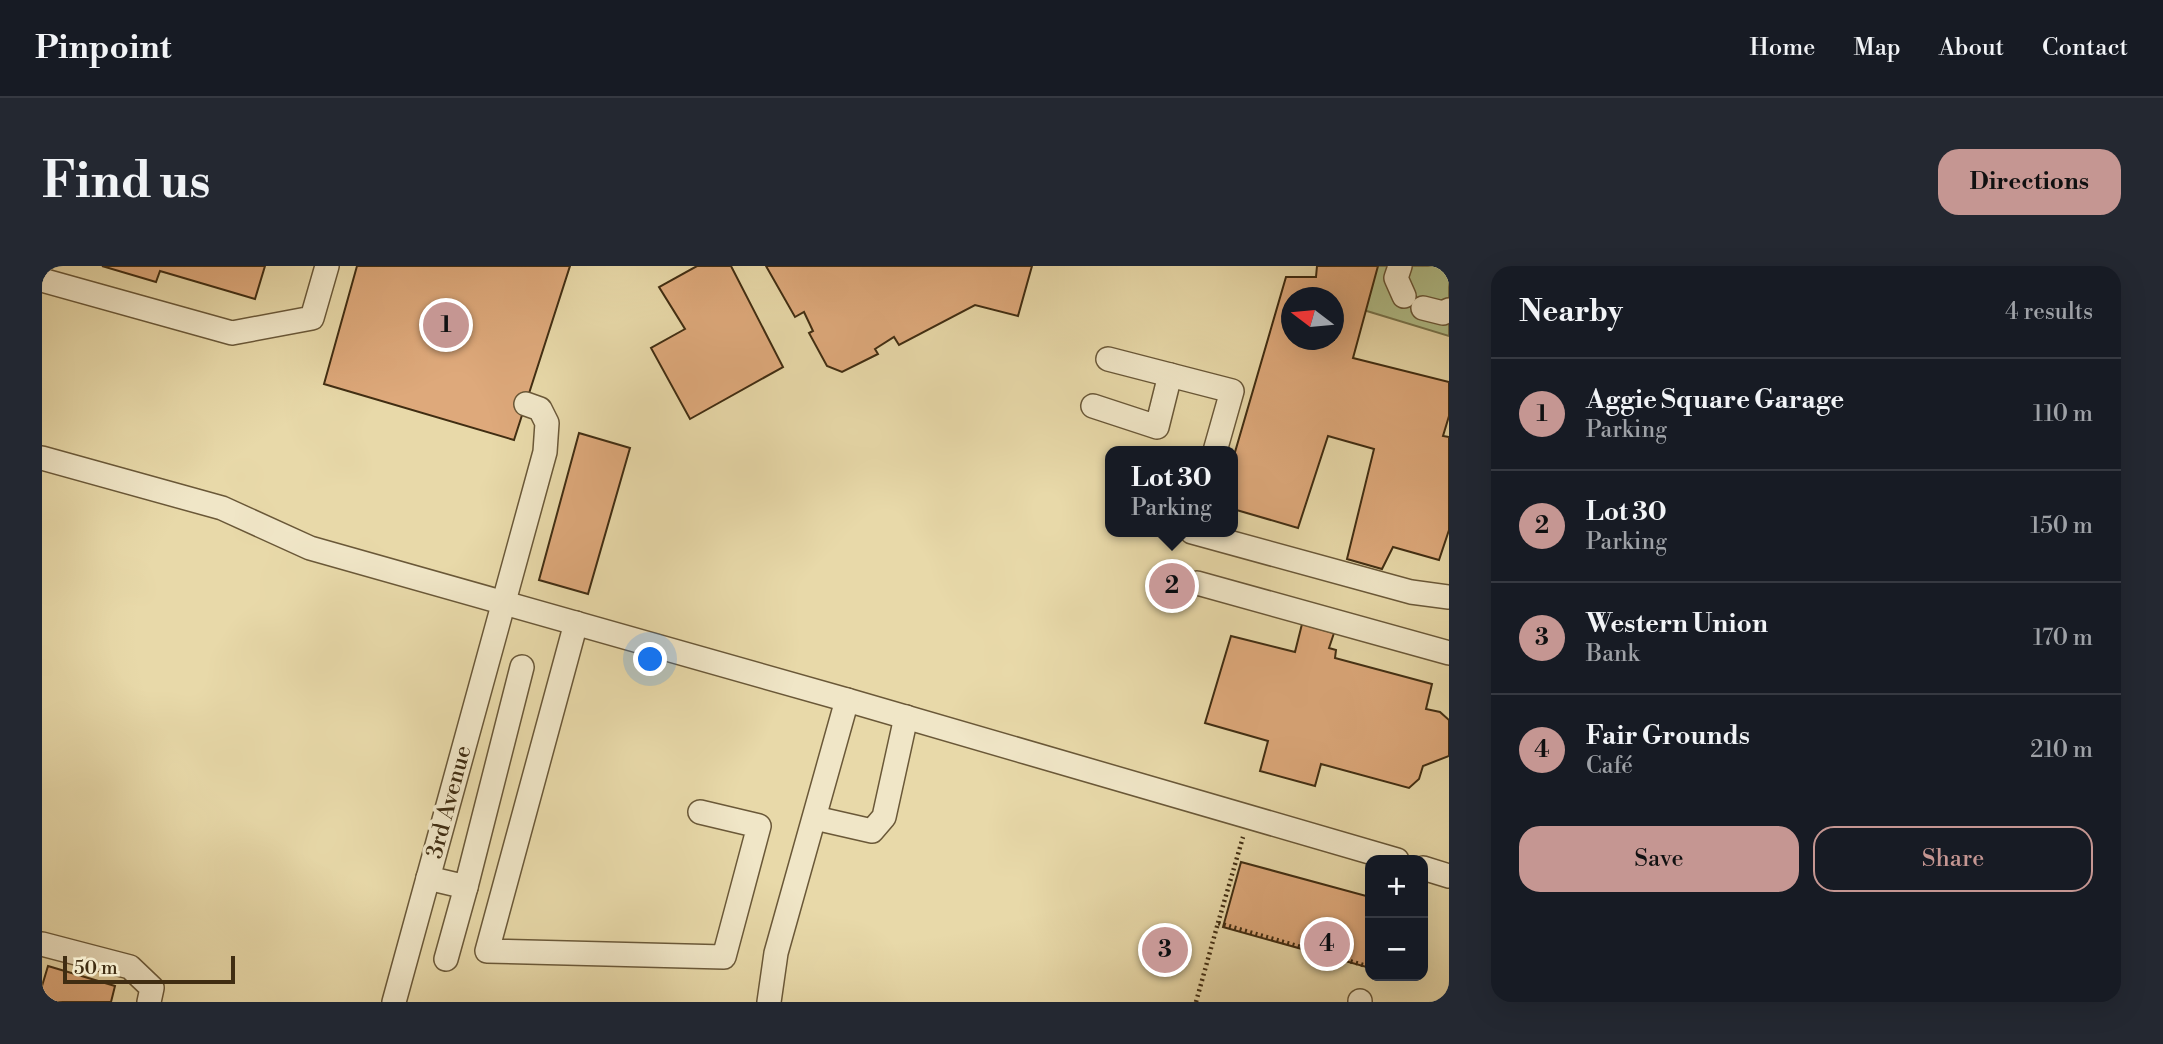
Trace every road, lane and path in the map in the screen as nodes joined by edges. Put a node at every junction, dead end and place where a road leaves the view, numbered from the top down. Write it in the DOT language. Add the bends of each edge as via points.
graph roads {
  1 [pos="327,266"];
  2 [pos="1400,266"];
  3 [pos="42,280"];
  4 [pos="1449,310"];
  5 [pos="1108,359"];
  6 [pos="1170,375"];
  7 [pos="526,404"];
  8 [pos="1093,406"];
  9 [pos="1216,446"];
  10 [pos="42,458"];
  11 [pos="1210,537"];
  12 [pos="1197,583"];
  13 [pos="1449,597"];
  14 [pos="504,603"];
  15 [pos="576,623"];
  16 [pos="1449,653"];
  17 [pos="522,667"];
  18 [pos="848,700"];
  19 [pos="906,717"];
  20 [pos="700,812"];
  21 [pos="1249,817"];
  22 [pos="815,818"];
  23 [pos="1379,855"];
  24 [pos="1428,870"];
  25 [pos="1449,876"];
  26 [pos="428,878"];
  27 [pos="466,887"];
  28 [pos="1218,923"];
  29 [pos="42,944"];
  30 [pos="446,959"];
  31 [pos="1365,966"];
  32 [pos="149,1002"];
  33 [pos="394,1002"];
  34 [pos="769,1002"];
  35 [pos="1196,1002"];
  1 -- 3 [label="street" via="312,318 232,333"];
  2 -- 4 [label="street" via="1396,278 1413,302 1443,313"];
  5 -- 6 [label="street"];
  6 -- 8 [label="street" via="1157,427"];
  6 -- 9 [label="street" via="1232,391"];
  7 -- 14 [label="street, 3rd Avenue" via="540,409 547,423 545,452"];
  10 -- 14 [label="street" via="222,508 310,548"];
  11 -- 13 [label="street" via="1410,592"];
  12 -- 16 [label="street"];
  14 -- 15 [label="street"];
  14 -- 26 [label="street, 3rd Avenue"];
  15 -- 18 [label="street"];
  15 -- 20 [label="street" via="487,951 723,957 759,827"];
  17 -- 27 [label="street"];
  18 -- 19 [label="street"];
  18 -- 22 [label="street"];
  19 -- 21 [label="street"];
  19 -- 22 [label="street" via="884,817 872,831"];
  21 -- 23 [label="street"];
  21 -- 28 [label="path"];
  22 -- 34 [label="street" via="776,953"];
  24 -- 25 [label="street"];
  26 -- 27 [label="street"];
  26 -- 33 [label="street, 3rd Avenue"];
  27 -- 30 [label="street"];
  28 -- 31 [label="path"];
  28 -- 35 [label="path"];
  29 -- 32 [label="street" via="130,967 152,988"];
}
